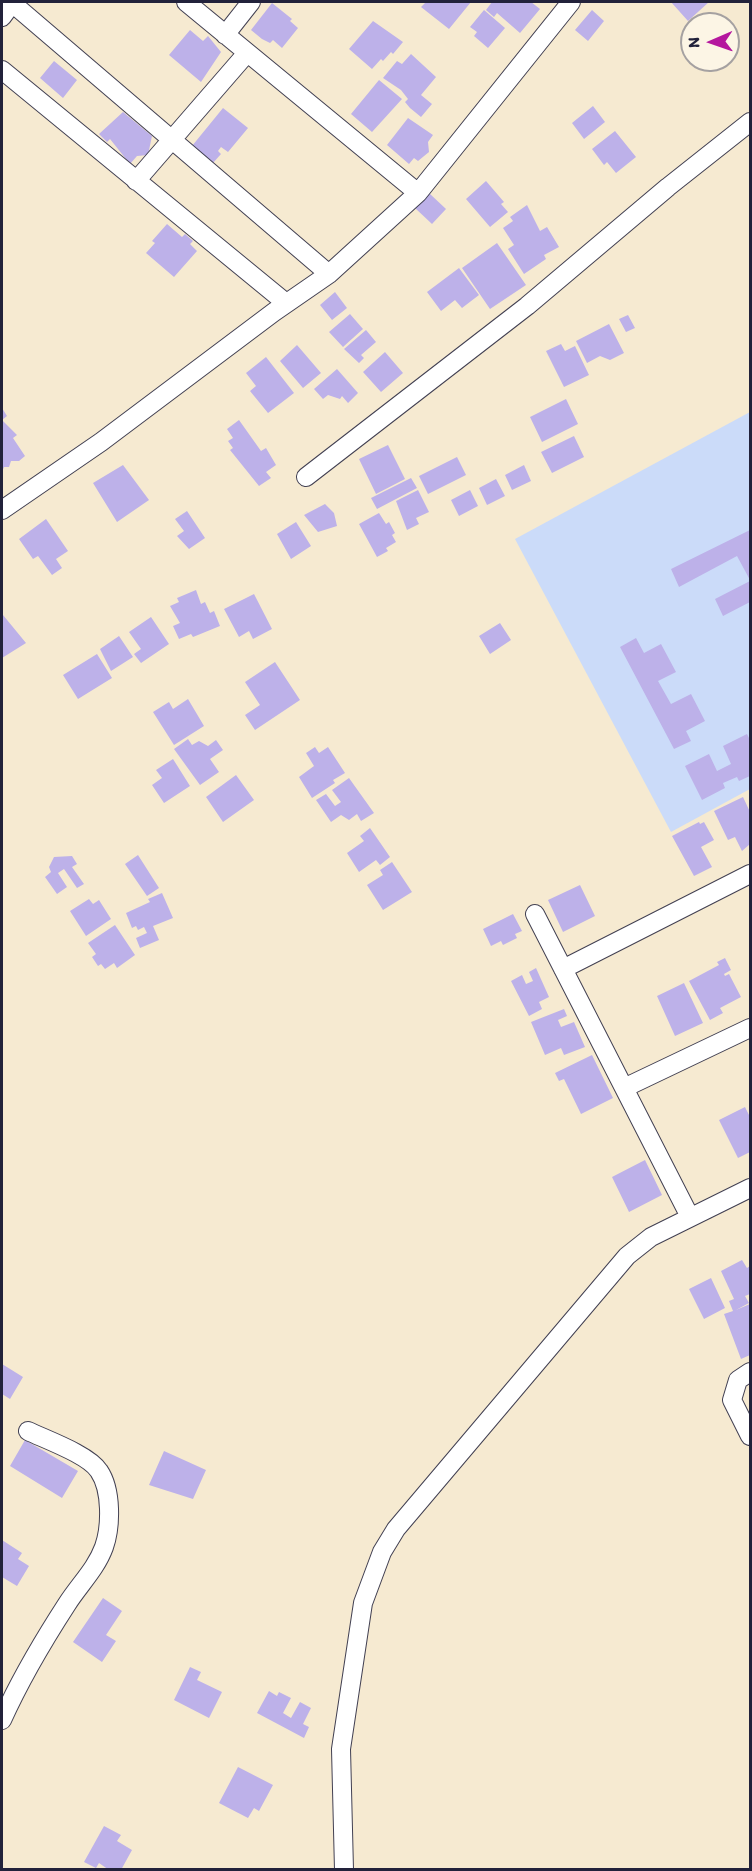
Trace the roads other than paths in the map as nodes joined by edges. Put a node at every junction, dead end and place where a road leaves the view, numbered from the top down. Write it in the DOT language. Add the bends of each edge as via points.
graph roads {
  1 [pos="186,2"];
  2 [pos="251,2"];
  3 [pos="571,2"];
  4 [pos="9,7"];
  5 [pos="225,35"];
  6 [pos="247,53"];
  7 [pos="2,70"];
  8 [pos="750,122"];
  9 [pos="170,138"];
  10 [pos="136,181"];
  11 [pos="417,193"];
  12 [pos="329,274"];
  13 [pos="286,303"];
  14 [pos="306,477"];
  15 [pos="2,510"];
  16 [pos="750,874"];
  17 [pos="535,914"];
  18 [pos="563,969"];
  19 [pos="750,1028"];
  20 [pos="624,1088"];
  21 [pos="749,1193"];
  22 [pos="690,1218"];
  23 [pos="750,1372"];
  24 [pos="28,1431"];
  25 [pos="750,1436"];
  26 [pos="2,1720"];
  27 [pos="344,1869"];
  1 -- 5 [label="street"];
  2 -- 5 [label="street"];
  3 -- 11 [label="street"];
  4 -- 9 [label="street"];
  5 -- 6 [label="street"];
  6 -- 9 [label="street"];
  6 -- 11 [label="street"];
  7 -- 10 [label="street"];
  8 -- 14 [label="street" via="527,306"];
  9 -- 10 [label="street"];
  9 -- 12 [label="street"];
  10 -- 13 [label="street"];
  11 -- 12 [label="street"];
  12 -- 13 [label="street"];
  13 -- 15 [label="street" via="101,442"];
  16 -- 18 [label="street"];
  17 -- 18 [label="street"];
  18 -- 20 [label="street"];
  19 -- 20 [label="street"];
  20 -- 22 [label="street"];
  21 -- 22 [label="street"];
  22 -- 27 [label="street" via="651,1237 617,1266 396,1529 382,1552 363,1603 341,1749"];
  23 -- 25 [label="street" via="738,1380 732,1392 734,1407"];
  24 -- 26 [label="street" via="98,1469 108,1507 107,1538 96,1565 46,1637"];
}
